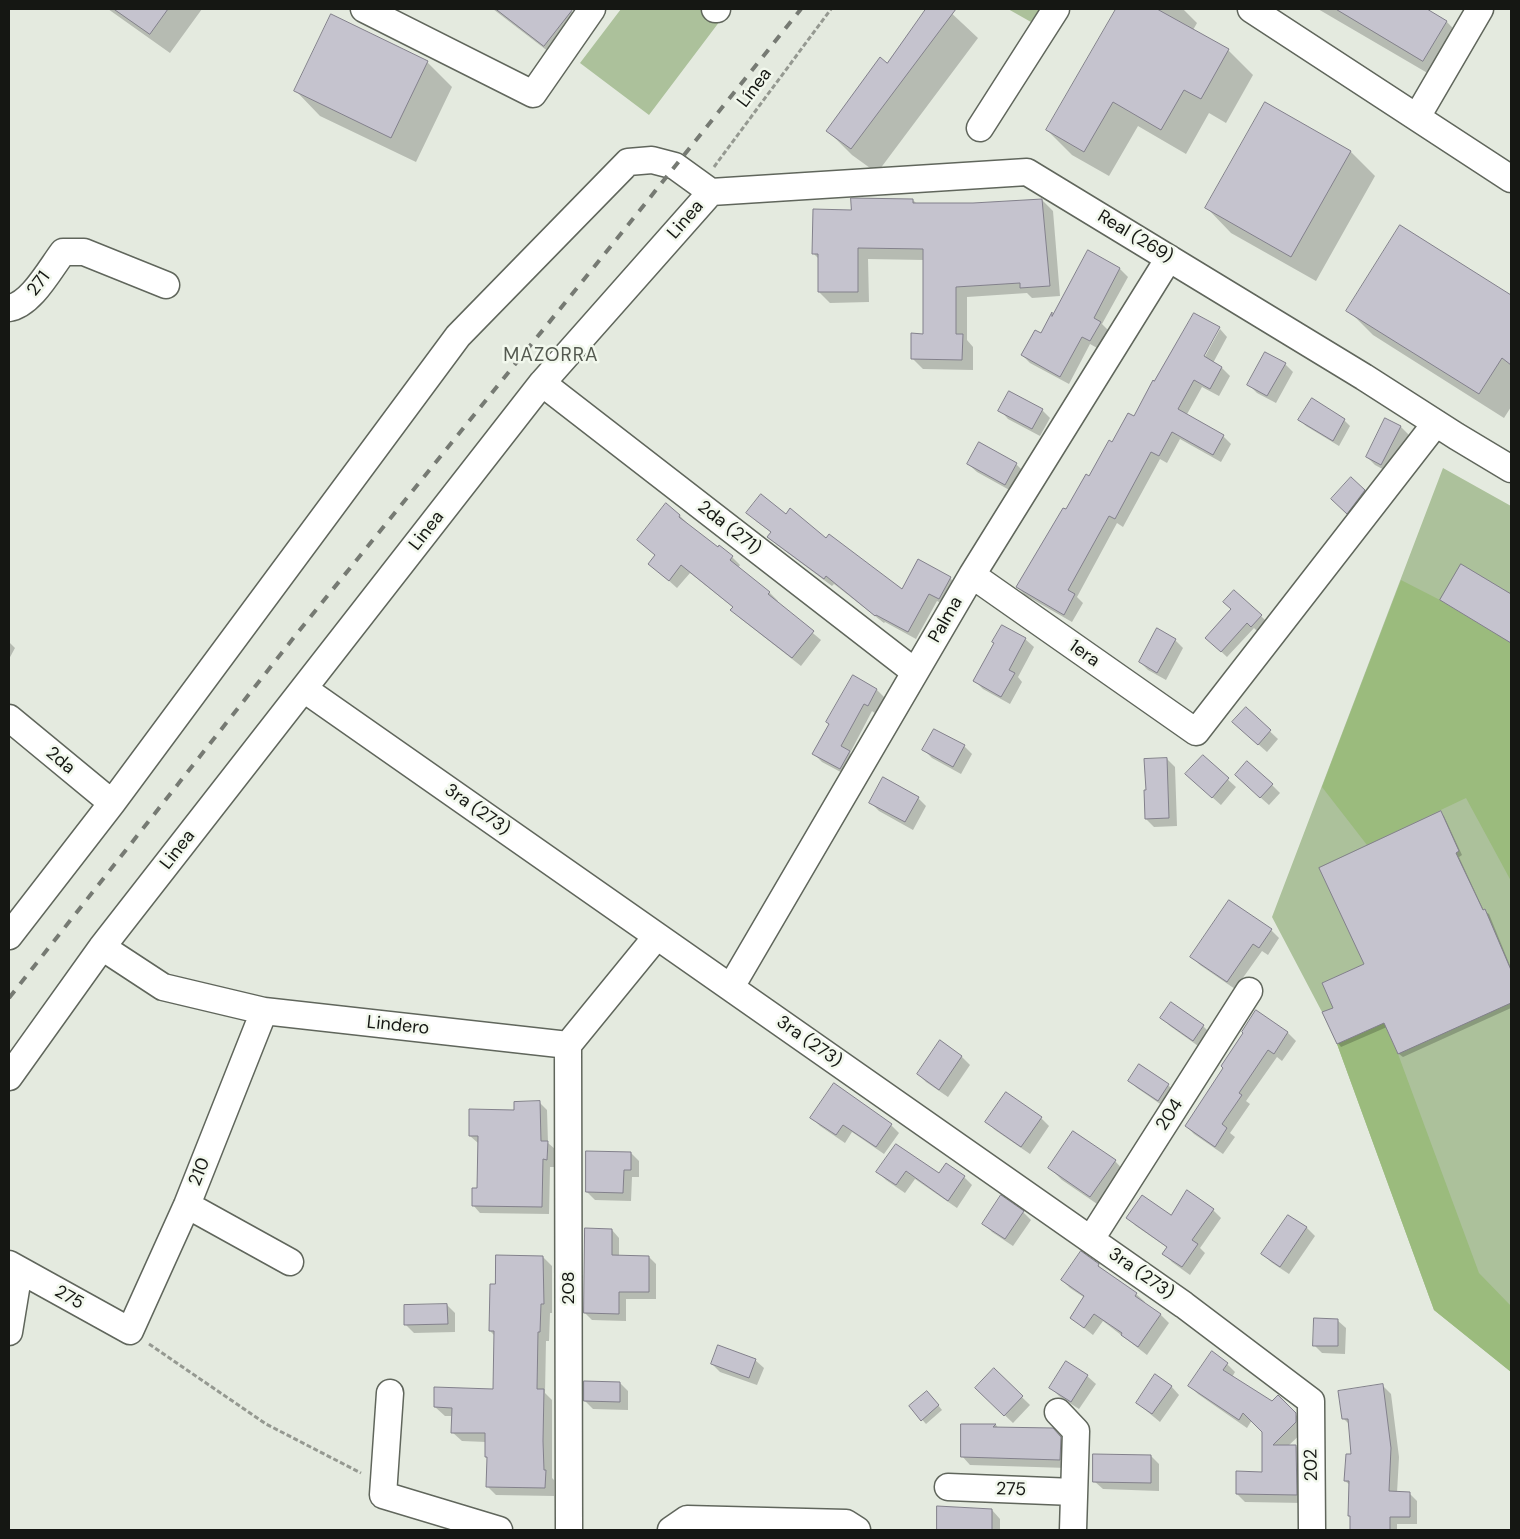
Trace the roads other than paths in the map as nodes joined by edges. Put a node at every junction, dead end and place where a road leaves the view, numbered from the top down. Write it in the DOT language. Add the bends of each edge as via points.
graph roads {
  1 [pos="364,9"];
  2 [pos="592,9"];
  3 [pos="1056,9"];
  4 [pos="1251,9"];
  5 [pos="1480,9"];
  6 [pos="1418,117"];
  7 [pos="980,128"];
  8 [pos="1511,179"];
  9 [pos="706,188"];
  10 [pos="1169,258"];
  11 [pos="166,285"];
  12 [pos="9,308"];
  13 [pos="542,383"];
  14 [pos="1436,422"];
  15 [pos="1511,469"];
  16 [pos="972,576"];
  17 [pos="916,672"];
  18 [pos="304,689"];
  19 [pos="9,718"];
  20 [pos="112,803"];
  21 [pos="9,936"];
  22 [pos="657,936"];
  23 [pos="102,947"];
  24 [pos="731,987"];
  25 [pos="1249,991"];
  26 [pos="264,1011"];
  27 [pos="568,1045"];
  28 [pos="9,1077"];
  29 [pos="187,1205"];
  30 [pos="1091,1239"];
  31 [pos="290,1262"];
  32 [pos="14,1268"];
  33 [pos="130,1331"];
  34 [pos="9,1332"];
  35 [pos="390,1393"];
  36 [pos="1311,1400"];
  37 [pos="1058,1412"];
  38 [pos="948,1487"];
  39 [pos="1074,1492"];
  40 [pos="499,1530"];
  41 [pos="569,1530"];
  42 [pos="671,1530"];
  43 [pos="857,1530"];
  44 [pos="1073,1530"];
  45 [pos="1312,1530"];
  1 -- 2 [label="street" via="533,94"];
  3 -- 7 [label="street"];
  4 -- 6 [label="street"];
  5 -- 6 [label="street"];
  6 -- 8 [label="street"];
  9 -- 10 [label="street, Real (269)" via="1027,172"];
  9 -- 13 [label="street, Linea"];
  9 -- 20 [label="street, Linea" via="675,166 652,160 628,162 458,336"];
  10 -- 14 [label="street, Real (269)"];
  10 -- 16 [label="street, Palma"];
  11 -- 12 [label="street, 271" via="84,252 63,252 26,301"];
  13 -- 17 [label="street, 2da (271)"];
  13 -- 18 [label="street, Linea"];
  14 -- 15 [label="street, Real (269)"];
  14 -- 16 [label="street, 1era" via="1196,732"];
  16 -- 17 [label="street, Palma"];
  17 -- 24 [label="street, Palma"];
  18 -- 22 [label="street, 3ra (273)"];
  18 -- 23 [label="street, Linea"];
  19 -- 20 [label="street, 2da"];
  20 -- 21 [label="street, Linea"];
  22 -- 24 [label="street, 3ra (273)"];
  22 -- 27 [label="street"];
  23 -- 26 [label="street, Lindero" via="163,987"];
  23 -- 28 [label="street, Linea"];
  24 -- 30 [label="street, 3ra (273)"];
  25 -- 30 [label="street, 204"];
  26 -- 27 [label="street, Lindero"];
  26 -- 29 [label="street, 210"];
  27 -- 41 [label="street, 208"];
  29 -- 31 [label="street"];
  29 -- 33 [label="street, 210"];
  30 -- 36 [label="street, 3ra (273)"];
  32 -- 33 [label="street, 275"];
  32 -- 34 [label="street"];
  35 -- 40 [label="street" via="383,1495"];
  36 -- 45 [label="street, 202"];
  37 -- 39 [label="street" via="1076,1431"];
  38 -- 39 [label="street, 275"];
  39 -- 44 [label="street"];
  42 -- 43 [label="street" via="687,1519 846,1523"];
}
